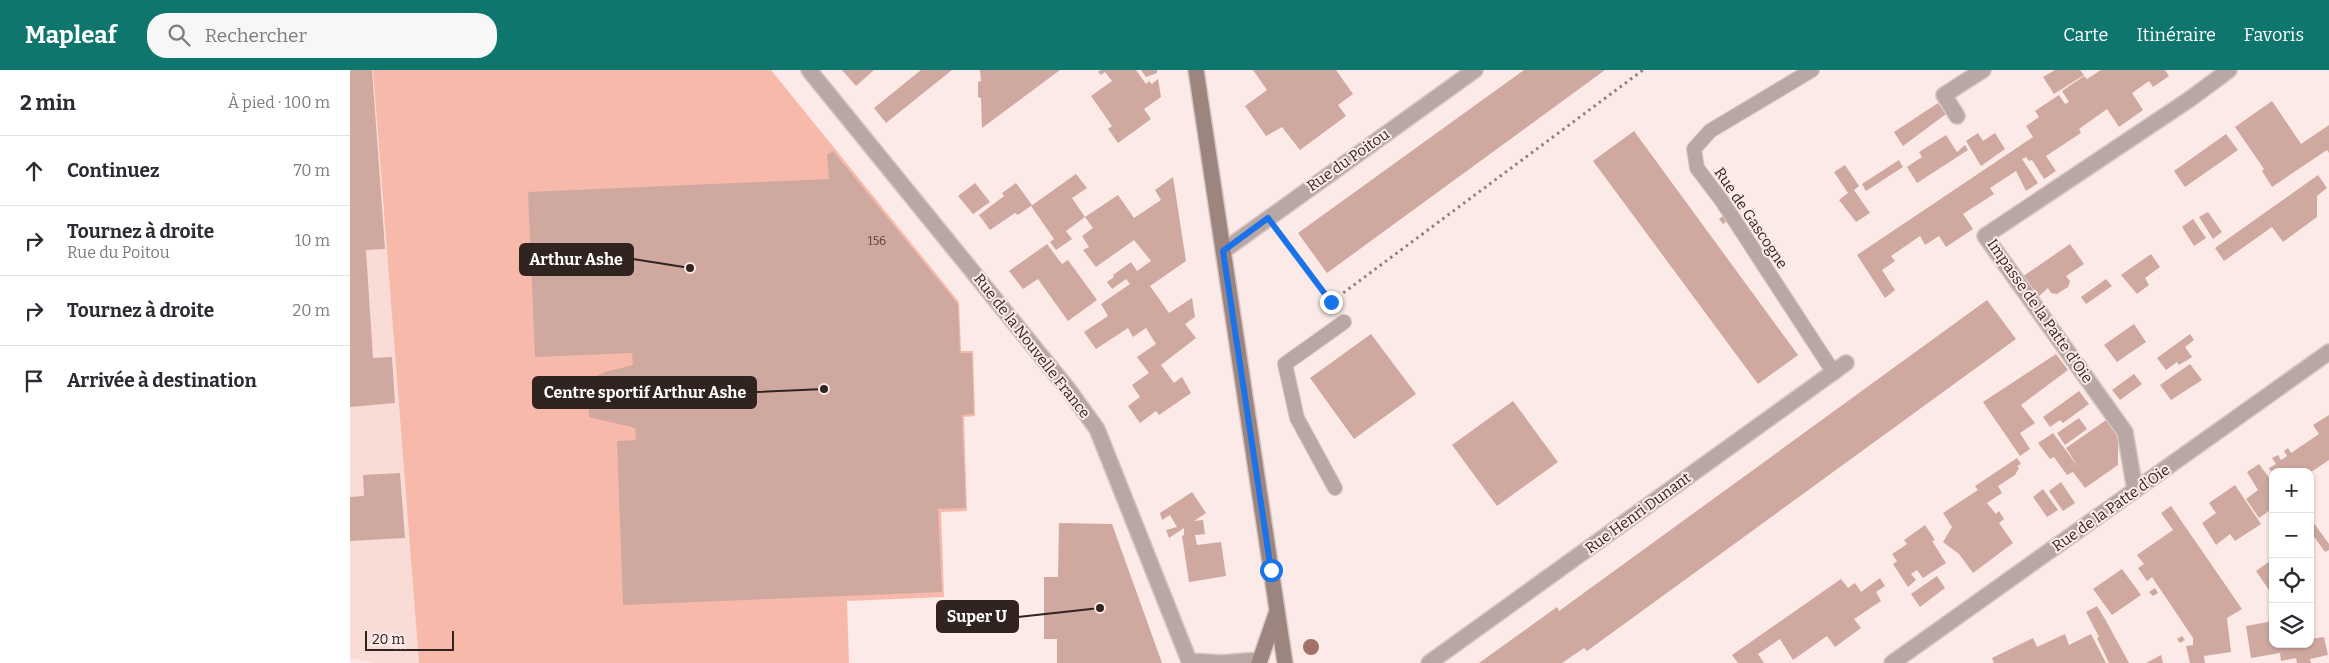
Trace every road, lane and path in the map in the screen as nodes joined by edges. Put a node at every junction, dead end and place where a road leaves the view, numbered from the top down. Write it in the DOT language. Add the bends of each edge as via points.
graph roads {
  1 [pos="808,70"];
  2 [pos="1196,70"];
  3 [pos="1475,70"];
  4 [pos="1643,70"];
  5 [pos="1812,70"];
  6 [pos="1982,70"];
  7 [pos="2229,70"];
  8 [pos="1958,116"];
  9 [pos="1268,218"];
  10 [pos="1223,251"];
  11 [pos="1344,322"];
  12 [pos="2329,352"];
  13 [pos="1846,363"];
  14 [pos="1834,373"];
  15 [pos="1335,488"];
  16 [pos="2136,490"];
  17 [pos="1276,612"];
  18 [pos="1189,662"];
  19 [pos="1260,662"];
  20 [pos="1285,663"];
  21 [pos="1429,663"];
  22 [pos="1892,663"];
  1 -- 18 [label="street, Rue de la Nouvelle France" via="1097,428"];
  2 -- 10 [label="main road"];
  3 -- 9 [label="street, Rue du Poitou"];
  4 -- 9 [label="path" via="1331,302"];
  5 -- 14 [label="lane, Rue de Gascogne" via="1710,131 1694,149 1697,168"];
  6 -- 8 [label="street" via="1944,95"];
  7 -- 16 [label="street, Impasse de la Patte d'Oie" via="1986,236 2125,432"];
  9 -- 10 [label="street, Rue du Poitou"];
  10 -- 17 [label="main road"];
  11 -- 15 [label="lane" via="1285,364 1296,418"];
  12 -- 16 [label="street, Rue de la Patte d'Oie"];
  13 -- 14 [label="street, Rue Henri Dunant"];
  14 -- 21 [label="street, Rue Henri Dunant"];
  16 -- 22 [label="street, Rue de la Patte d'Oie"];
  17 -- 19 [label="main road"];
  17 -- 20 [label="main road"];
  18 -- 19 [label="street, Rue de la Nouvelle France"];
}
